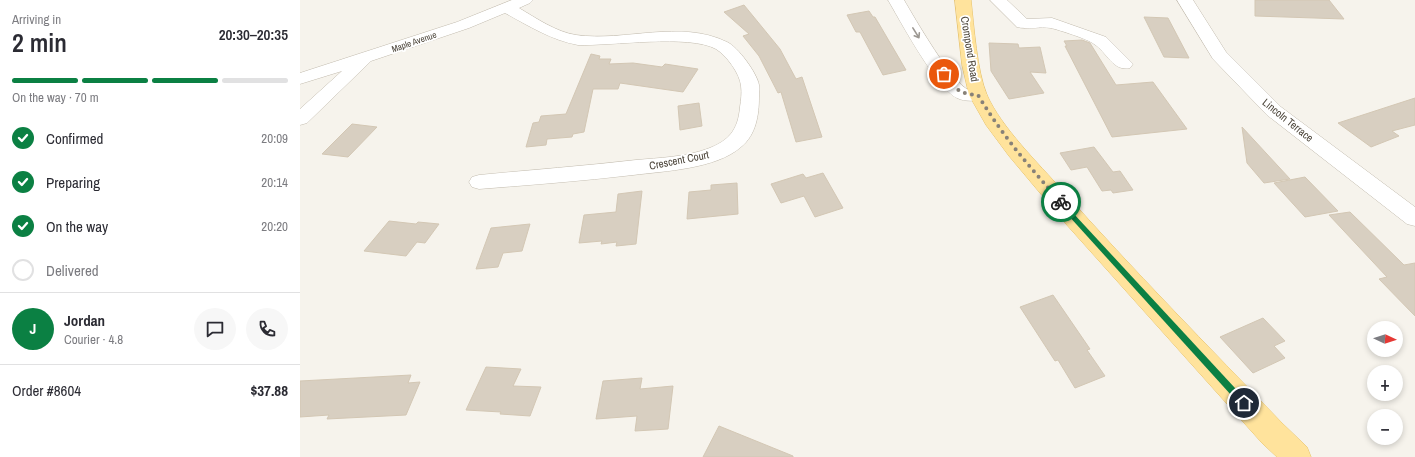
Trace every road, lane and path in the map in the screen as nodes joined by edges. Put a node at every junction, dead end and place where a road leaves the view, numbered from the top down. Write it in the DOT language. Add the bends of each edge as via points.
graph roads {
  1 [pos="525,0"];
  2 [pos="896,0"];
  3 [pos="963,0"];
  4 [pos="998,0"];
  5 [pos="1185,0"];
  6 [pos="507,8"];
  7 [pos="367,58"];
  8 [pos="1124,64"];
  9 [pos="300,79"];
  10 [pos="978,95"];
  11 [pos="300,119"];
  12 [pos="479,182"];
  13 [pos="1415,218"];
  14 [pos="1297,457"];
  1 -- 6 [label="street, Maple Avenue"];
  2 -- 10 [label="street, one-way" via="952,85 964,94"];
  3 -- 10 [label="main road, Crompond Road" via="971,65"];
  4 -- 8 [label="street" via="1023,24 1052,24 1100,40"];
  5 -- 13 [label="street, Lincoln Terrace" via="1219,55 1274,111"];
  6 -- 7 [label="street, Maple Avenue"];
  6 -- 12 [label="street, Crescent Court" via="562,36 576,40 676,38 703,40 722,46 738,61 750,83 750,109 742,135 734,143 704,156 615,170"];
  7 -- 9 [label="street, Maple Avenue"];
  7 -- 11 [label="street"];
  10 -- 14 [label="main road, Crompond Road" via="993,121 1016,151 1070,213 1272,434"];
}
